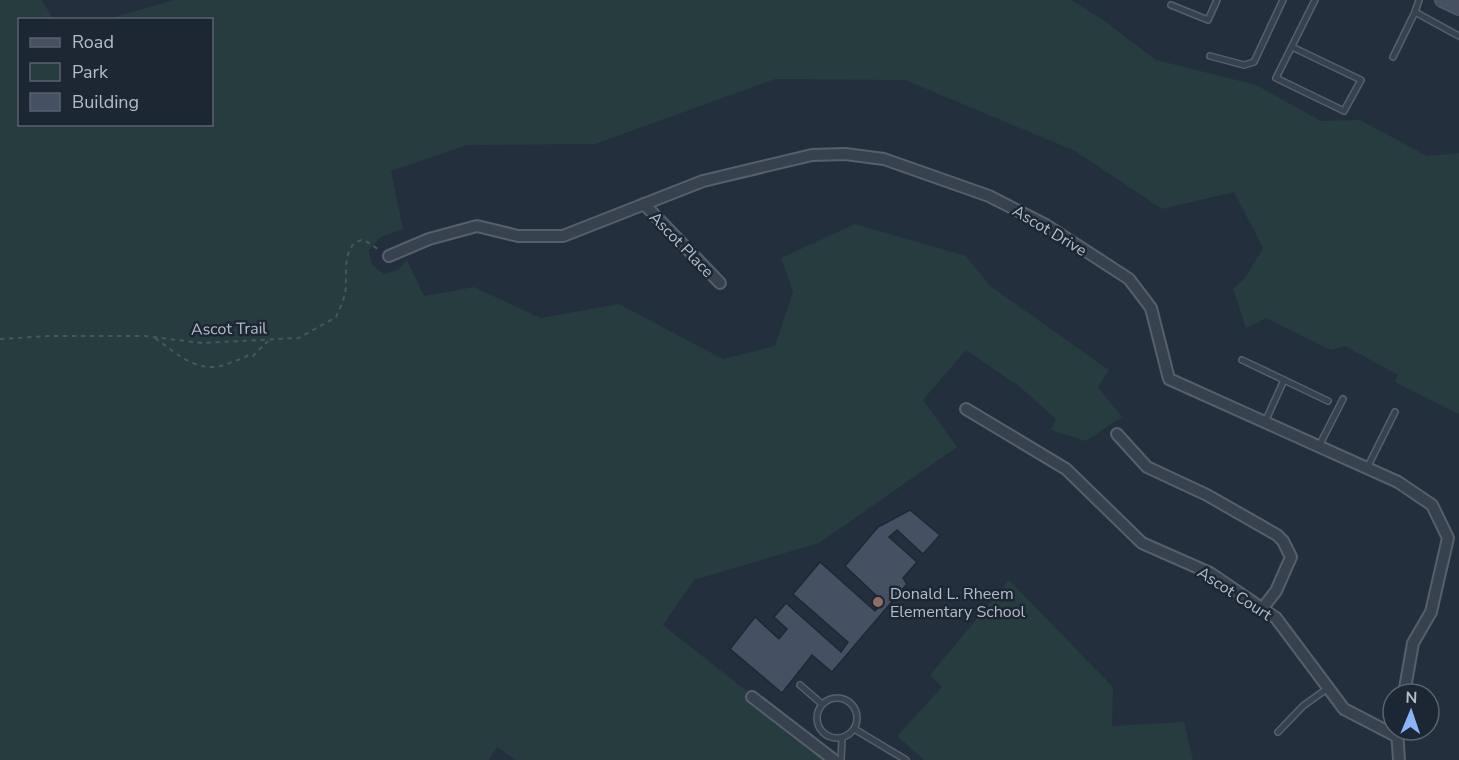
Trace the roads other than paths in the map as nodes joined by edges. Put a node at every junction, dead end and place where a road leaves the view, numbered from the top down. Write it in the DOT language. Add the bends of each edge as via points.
graph roads {
  1 [pos="1218,0"];
  2 [pos="1283,0"];
  3 [pos="1315,0"];
  4 [pos="1419,0"];
  5 [pos="1442,0"];
  6 [pos="1171,5"];
  7 [pos="1459,8"];
  8 [pos="1415,12"];
  9 [pos="1459,36"];
  10 [pos="1292,47"];
  11 [pos="1210,56"];
  12 [pos="1392,57"];
  13 [pos="644,204"];
  14 [pos="389,256"];
  15 [pos="720,283"];
  16 [pos="1242,360"];
  17 [pos="1284,380"];
  18 [pos="1343,399"];
  19 [pos="1328,401"];
  20 [pos="966,409"];
  21 [pos="1395,412"];
  22 [pos="1265,422"];
  23 [pos="1117,434"];
  24 [pos="1319,446"];
  25 [pos="1367,468"];
  26 [pos="1262,609"];
  27 [pos="1406,682"];
  28 [pos="800,685"];
  29 [pos="1328,688"];
  30 [pos="752,697"];
  31 [pos="822,704"];
  32 [pos="1381,726"];
  33 [pos="856,730"];
  34 [pos="1278,732"];
  35 [pos="843,739"];
  36 [pos="1398,742"];
  37 [pos="834,760"];
  38 [pos="841,760"];
  39 [pos="906,760"];
  40 [pos="1399,760"];
  1 -- 6 [label="lane" via="1208,20"];
  2 -- 11 [label="lane" via="1254,62 1244,65"];
  3 -- 10 [label="lane"];
  4 -- 8 [label="lane"];
  5 -- 7 [label="street"];
  8 -- 9 [label="lane"];
  8 -- 12 [label="lane"];
  10 -- 10 [label="lane" via="1276,78 1344,111 1361,80"];
  13 -- 14 [label="street, Ascot Drive" via="563,236 518,236 477,226 429,239"];
  13 -- 15 [label="street, Ascot Place"];
  13 -- 22 [label="street, Ascot Drive" via="703,181 812,155 884,159 989,196 1046,225 1129,279 1151,308 1169,379"];
  16 -- 17 [label="lane"];
  17 -- 19 [label="lane"];
  17 -- 22 [label="lane"];
  18 -- 24 [label="lane"];
  20 -- 26 [label="street, Ascot Court" via="1066,469 1142,543 1210,573"];
  21 -- 25 [label="lane"];
  22 -- 24 [label="street, Ascot Drive"];
  23 -- 26 [label="street" via="1147,467 1207,495 1283,541 1290,557 1276,591"];
  24 -- 25 [label="street, Ascot Drive"];
  25 -- 27 [label="street, Ascot Drive" via="1398,482 1432,505 1448,538 1431,612 1413,643"];
  26 -- 29 [label="street, Ascot Court" via="1275,618"];
  28 -- 31 [label="lane"];
  29 -- 32 [label="street, Ascot Court" via="1344,709"];
  29 -- 34 [label="lane" via="1303,706"];
  30 -- 37 [label="street"];
  31 -- 33 [label="lane" via="836,696 853,705"];
  31 -- 35 [label="lane" via="817,711 818,727"];
  33 -- 35 [label="lane"];
  33 -- 39 [label="lane"];
  35 -- 38 [label="lane"];
  36 -- 40 [label="street"];
}
